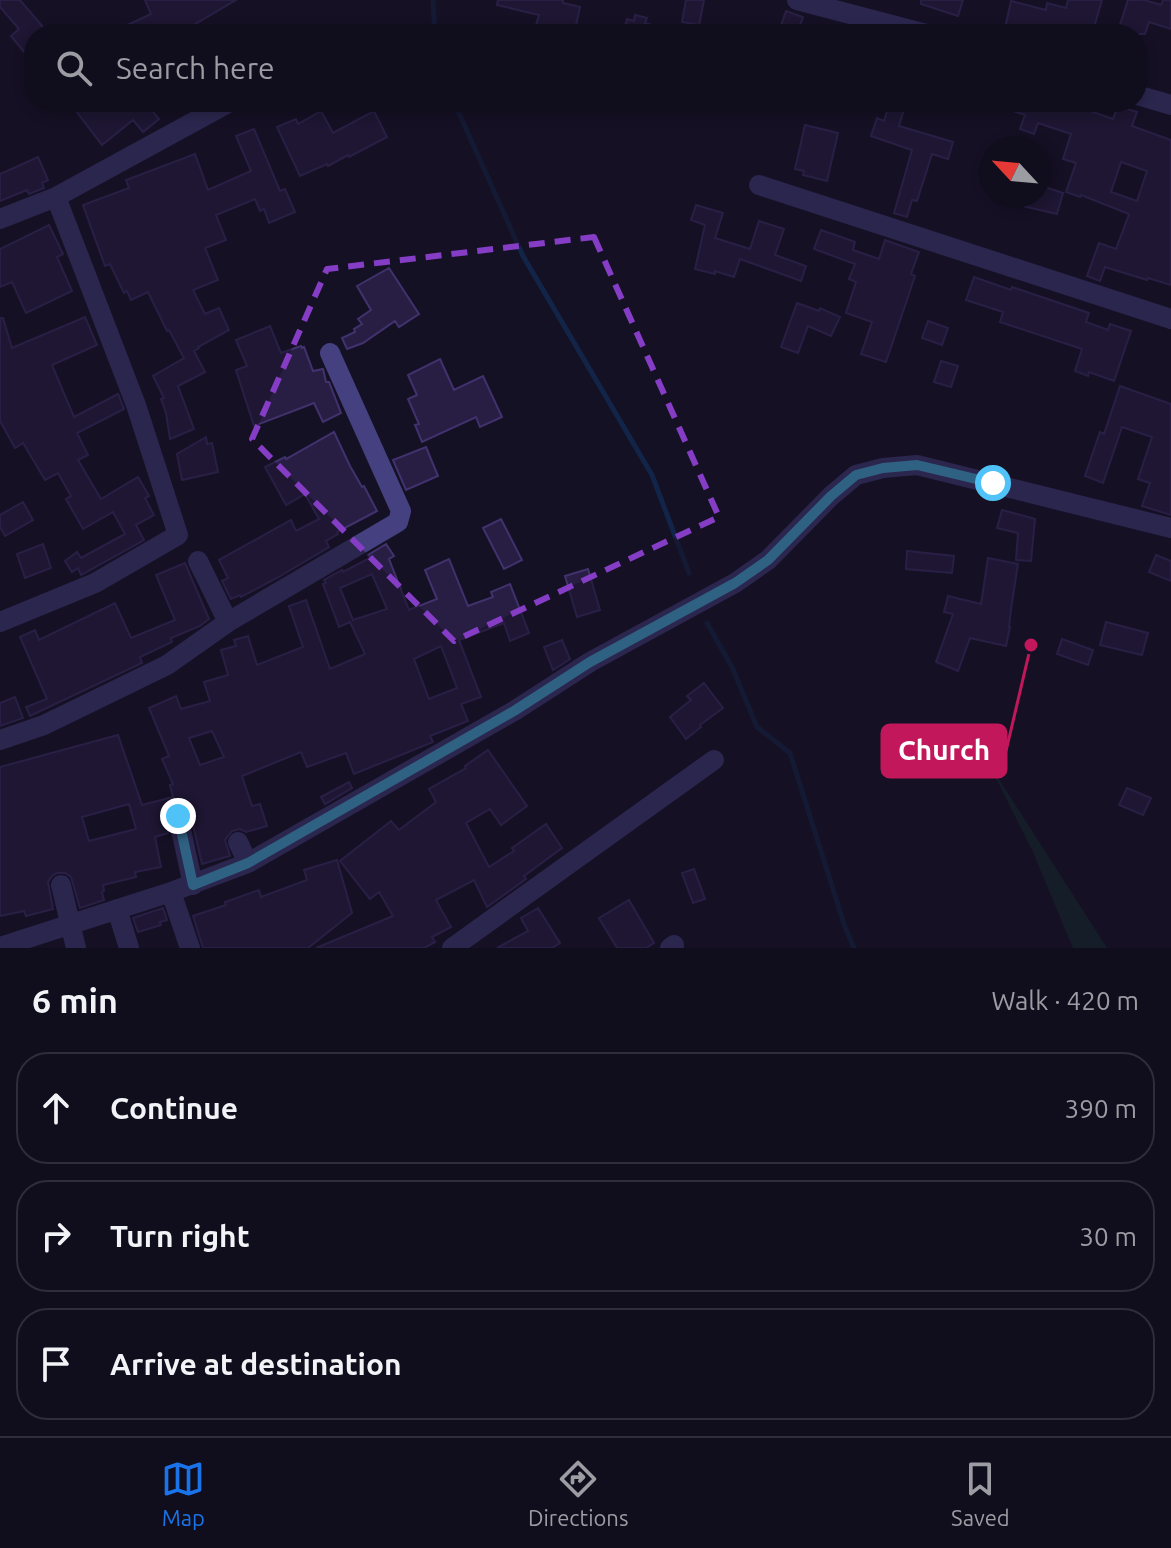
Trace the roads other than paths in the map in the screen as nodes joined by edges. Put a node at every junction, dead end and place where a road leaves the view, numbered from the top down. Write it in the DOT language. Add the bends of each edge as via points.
graph roads {
  1 [pos="797,0"];
  2 [pos="888,24"];
  3 [pos="1147,98"];
  4 [pos="1171,105"];
  5 [pos="212,112"];
  6 [pos="759,185"];
  7 [pos="56,197"];
  8 [pos="0,219"];
  9 [pos="1171,319"];
  10 [pos="330,353"];
  11 [pos="1171,528"];
  12 [pos="198,561"];
  13 [pos="1,617"];
  14 [pos="228,622"];
  15 [pos="0,740"];
  16 [pos="714,760"];
  17 [pos="178,816"];
  18 [pos="238,842"];
  19 [pos="248,863"];
  20 [pos="61,885"];
  21 [pos="193,885"];
  22 [pos="171,892"];
  23 [pos="117,909"];
  24 [pos="70,924"];
  25 [pos="0,947"];
  26 [pos="76,948"];
  27 [pos="129,948"];
  28 [pos="190,948"];
  29 [pos="452,948"];
  1 -- 2 [label="street"];
  3 -- 4 [label="street"];
  5 -- 7 [label="street"];
  6 -- 9 [label="street"];
  7 -- 8 [label="street"];
  7 -- 13 [label="street" via="136,405 178,535 95,583"];
  10 -- 14 [label="street" via="401,511 398,522"];
  11 -- 19 [label="street" via="917,465 856,475 768,560 735,583"];
  12 -- 14 [label="street"];
  14 -- 15 [label="street" via="167,665 58,719"];
  16 -- 29 [label="street"];
  17 -- 21 [label="street"];
  18 -- 19 [label="street"];
  19 -- 21 [label="street"];
  20 -- 24 [label="street"];
  21 -- 22 [label="street"];
  22 -- 23 [label="street"];
  22 -- 28 [label="street"];
  23 -- 24 [label="street"];
  23 -- 27 [label="street"];
  24 -- 25 [label="street"];
  24 -- 26 [label="street"];
}
